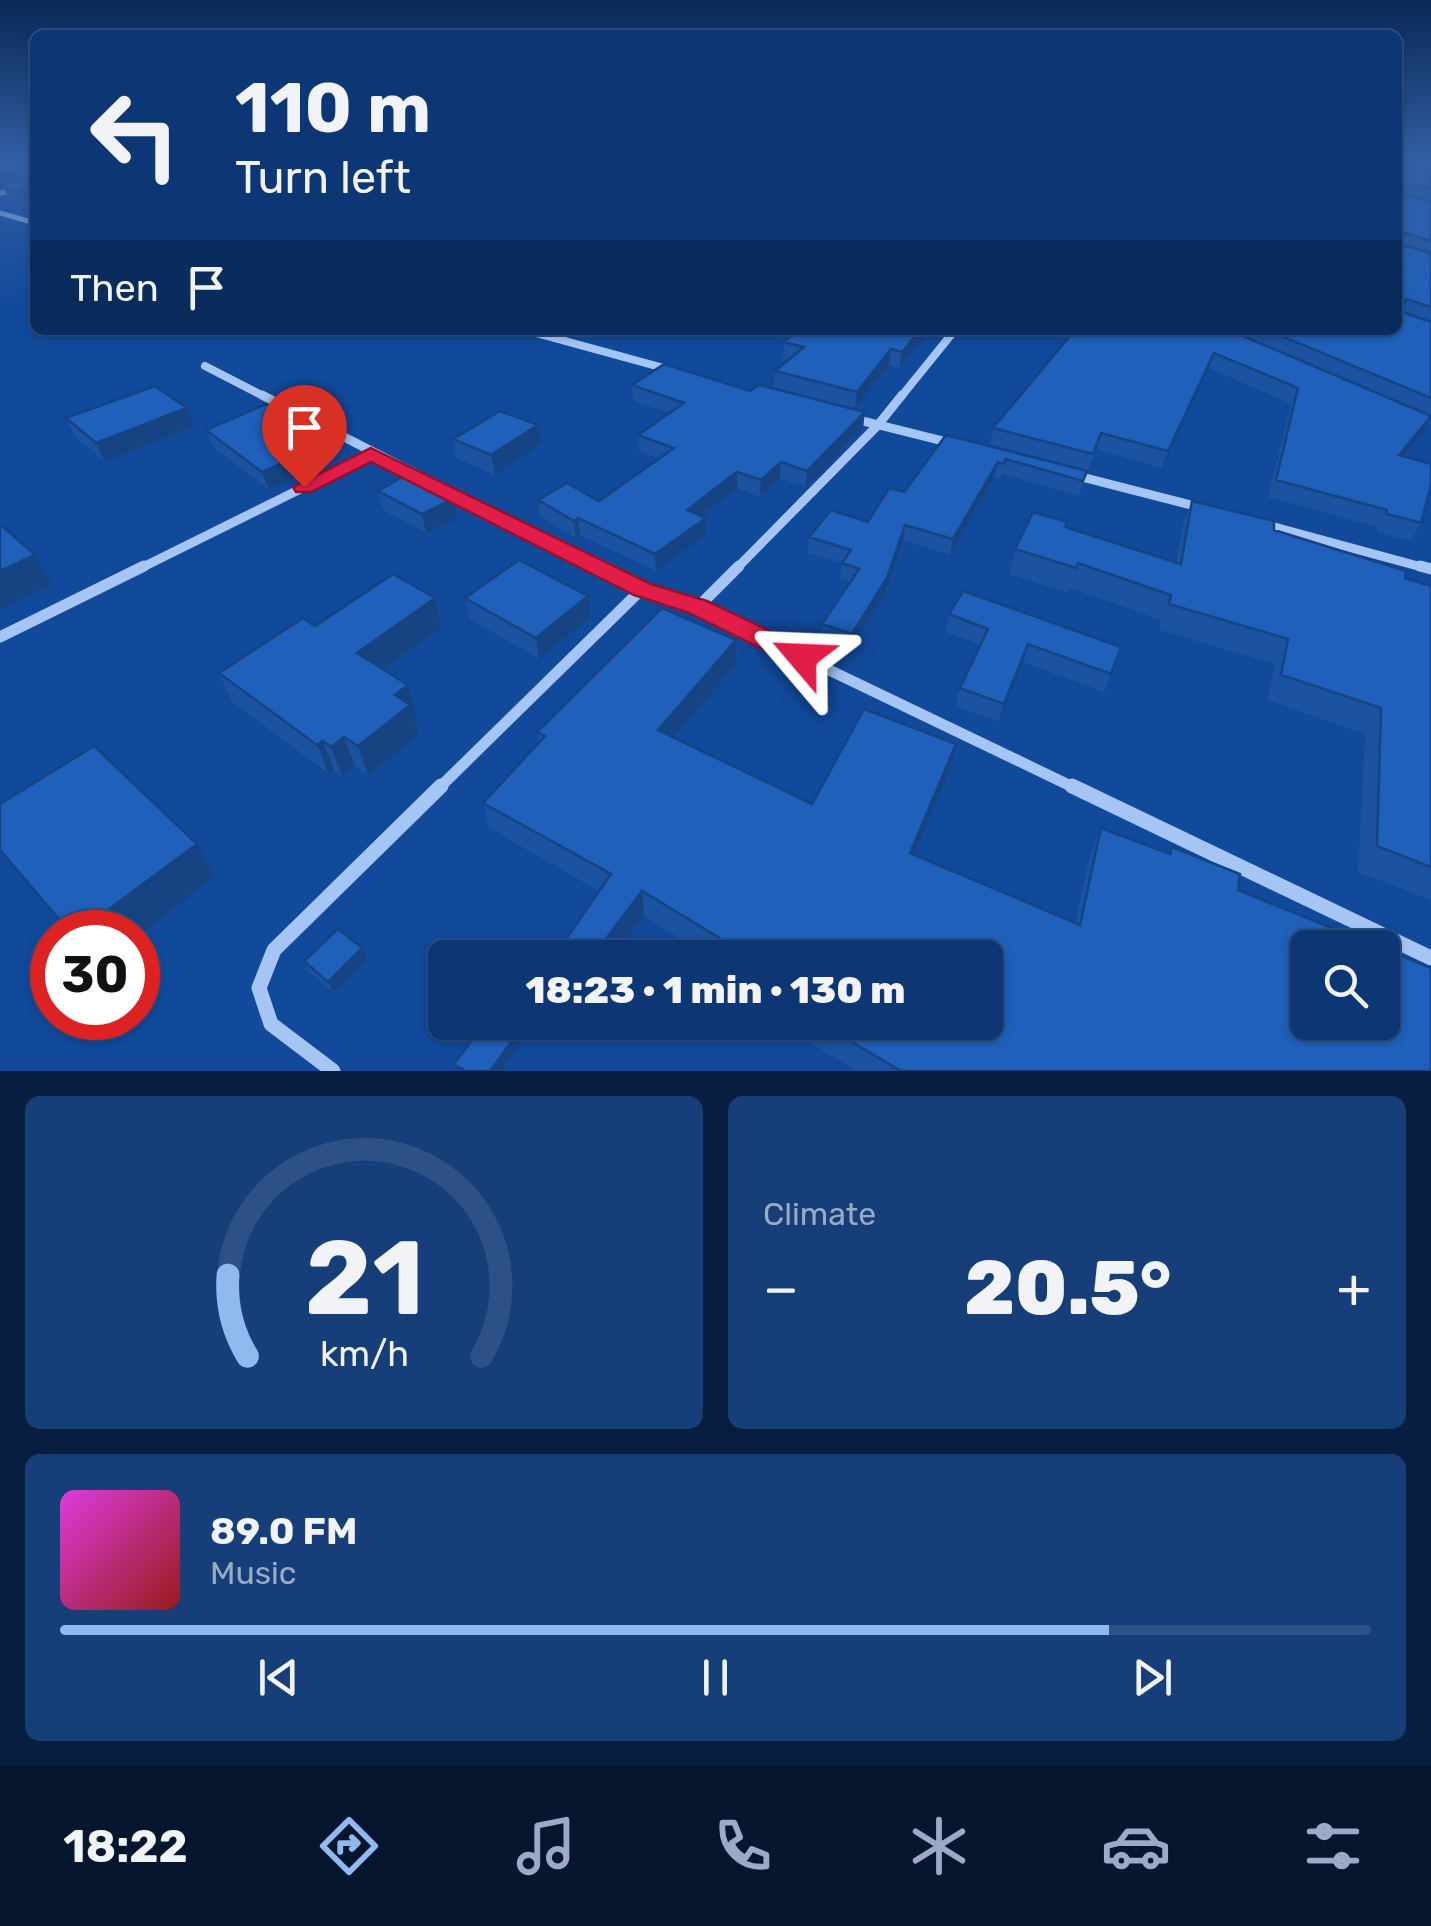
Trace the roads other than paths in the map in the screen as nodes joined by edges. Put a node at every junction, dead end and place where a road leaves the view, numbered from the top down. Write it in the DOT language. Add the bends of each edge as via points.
graph roads {
  1 [pos="0,214"];
  2 [pos="30,222"];
  3 [pos="543,335"];
  4 [pos="951,335"];
  5 [pos="205,366"];
  6 [pos="680,372"];
  7 [pos="842,415"];
  8 [pos="878,425"];
  9 [pos="956,444"];
  10 [pos="371,454"];
  11 [pos="1071,474"];
  12 [pos="1224,514"];
  13 [pos="1244,519"];
  14 [pos="1431,569"];
  15 [pos="642,589"];
  16 [pos="698,607"];
  17 [pos="0,637"];
  18 [pos="1431,958"];
  19 [pos="333,1071"];
  1 -- 2 [label="street"];
  3 -- 6 [label="street"];
  4 -- 8 [label="street"];
  5 -- 10 [label="street"];
  7 -- 8 [label="street"];
  8 -- 9 [label="street"];
  8 -- 16 [label="street"];
  10 -- 15 [label="street"];
  10 -- 17 [label="street"];
  11 -- 12 [label="street"];
  13 -- 14 [label="street"];
  15 -- 16 [label="street"];
  15 -- 19 [label="street" via="274,950 259,988 271,1024"];
  16 -- 18 [label="street"];
}
